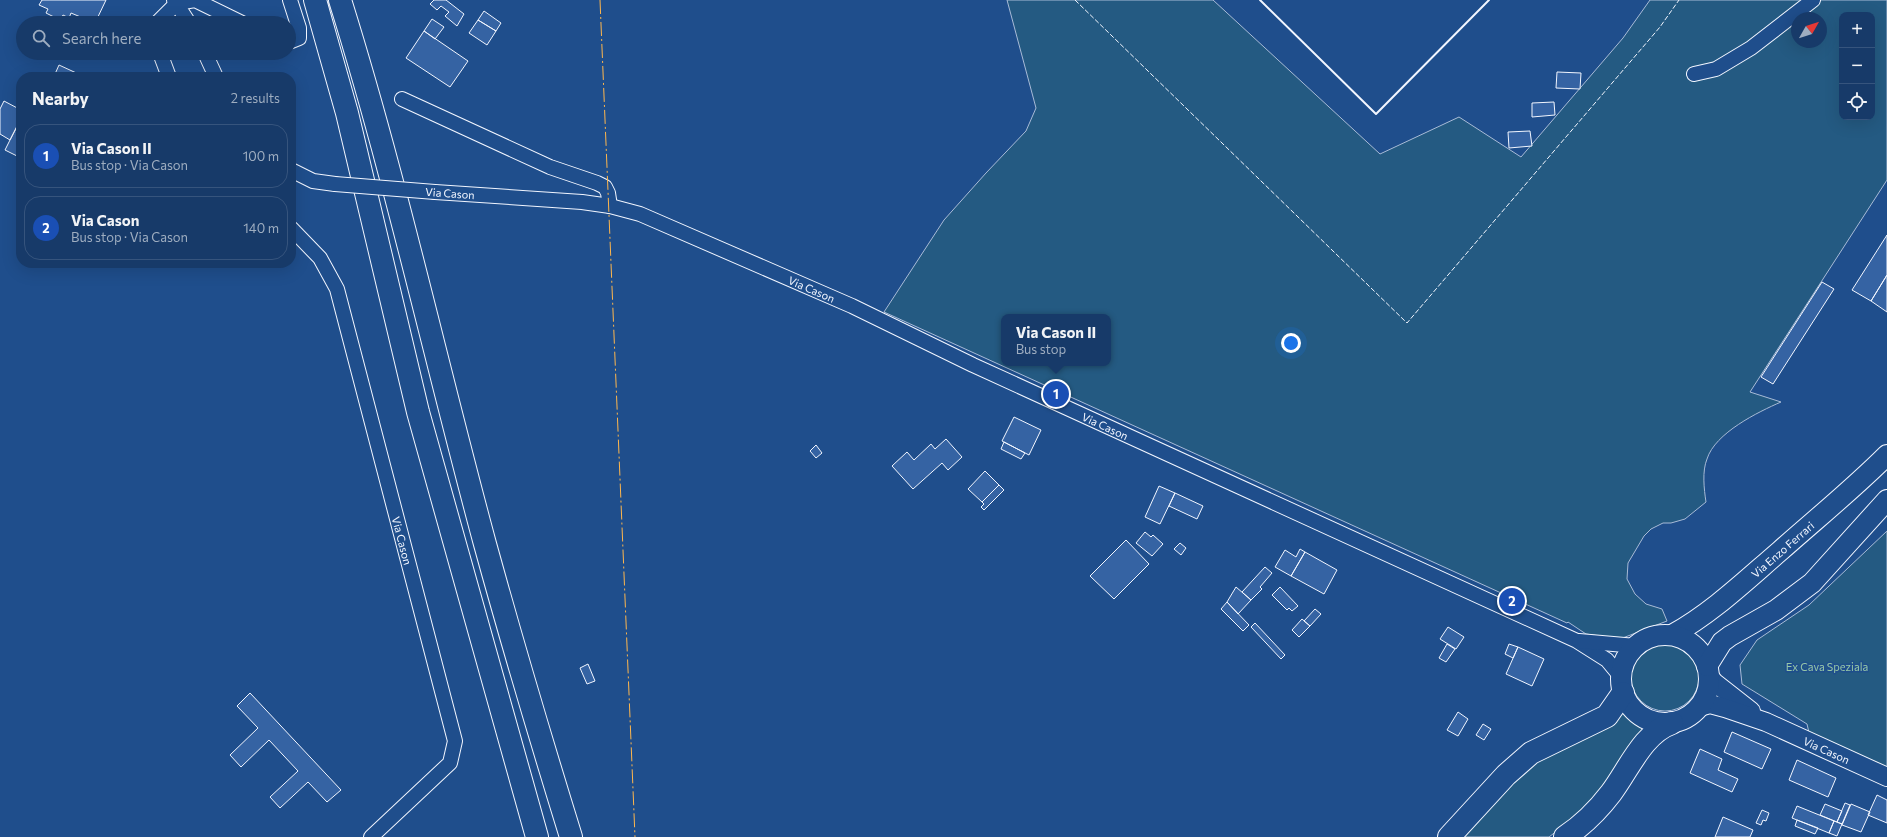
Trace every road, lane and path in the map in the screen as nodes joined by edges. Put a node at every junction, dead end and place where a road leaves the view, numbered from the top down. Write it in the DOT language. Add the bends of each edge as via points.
graph roads {
  1 [pos="290,0"];
  2 [pos="315,0"];
  3 [pos="340,0"];
  4 [pos="1813,0"];
  5 [pos="175,2"];
  6 [pos="163,16"];
  7 [pos="184,16"];
  8 [pos="228,16"];
  9 [pos="295,16"];
  10 [pos="296,19"];
  11 [pos="296,39"];
  12 [pos="163,60"];
  13 [pos="208,60"];
  14 [pos="167,72"];
  15 [pos="214,72"];
  16 [pos="1694,74"];
  17 [pos="402,99"];
  18 [pos="296,172"];
  19 [pos="610,206"];
  20 [pos="296,233"];
  21 [pos="1887,455"];
  22 [pos="1887,500"];
  23 [pos="1672,636"];
  24 [pos="1577,641"];
  25 [pos="1636,646"];
  26 [pos="1708,671"];
  27 [pos="1622,685"];
  28 [pos="1699,707"];
  29 [pos="1766,722"];
  30 [pos="1672,723"];
  31 [pos="1887,777"];
  32 [pos="371,837"];
  33 [pos="537,837"];
  34 [pos="571,837"];
  35 [pos="1449,837"];
  36 [pos="1565,837"];
  1 -- 9 [label="street"];
  2 -- 33 [label="highway" via="347,113 418,412"];
  3 -- 34 [label="highway" via="372,108 485,545"];
  4 -- 16 [label="street" via="1745,52 1716,70"];
  5 -- 6 [label="street"];
  5 -- 7 [label="street"];
  5 -- 8 [label="street" via="195,0"];
  10 -- 11 [label="street" via="299,28 299,38"];
  12 -- 14 [label="street"];
  13 -- 15 [label="street"];
  17 -- 19 [label="street" via="550,167 605,187"];
  18 -- 19 [label="street, Via Cason, bridge" via="313,181 335,184"];
  19 -- 24 [label="street, Via Cason" via="640,214 680,230 852,306 973,365"];
  20 -- 32 [label="street, Via Cason" via="320,258 337,289 455,741 450,762"];
  21 -- 23 [label="main road, Via Enzo Ferrari" via="1863,479 1730,594 1695,622"];
  22 -- 26 [label="main road" via="1812,583 1776,610 1722,642"];
  23 -- 25 [label="main road" via="1659,635"];
  23 -- 26 [label="main road" via="1694,646 1702,655"];
  24 -- 25 [label="street, Via Cason"];
  24 -- 27 [label="street, Via Cason" via="1607,660"];
  25 -- 27 [label="main road" via="1625,660"];
  26 -- 28 [label="main road" via="1707,692"];
  26 -- 29 [label="street, Via Cason" via="1714,682"];
  27 -- 30 [label="main road" via="1630,706 1642,717 1657,723"];
  27 -- 35 [label="highway" via="1607,716 1531,753"];
  28 -- 29 [label="street, Via Cason" via="1710,704"];
  28 -- 30 [label="main road" via="1687,718"];
  29 -- 31 [label="street, Via Cason"];
  30 -- 36 [label="highway" via="1661,726 1649,737 1596,811"];
}
